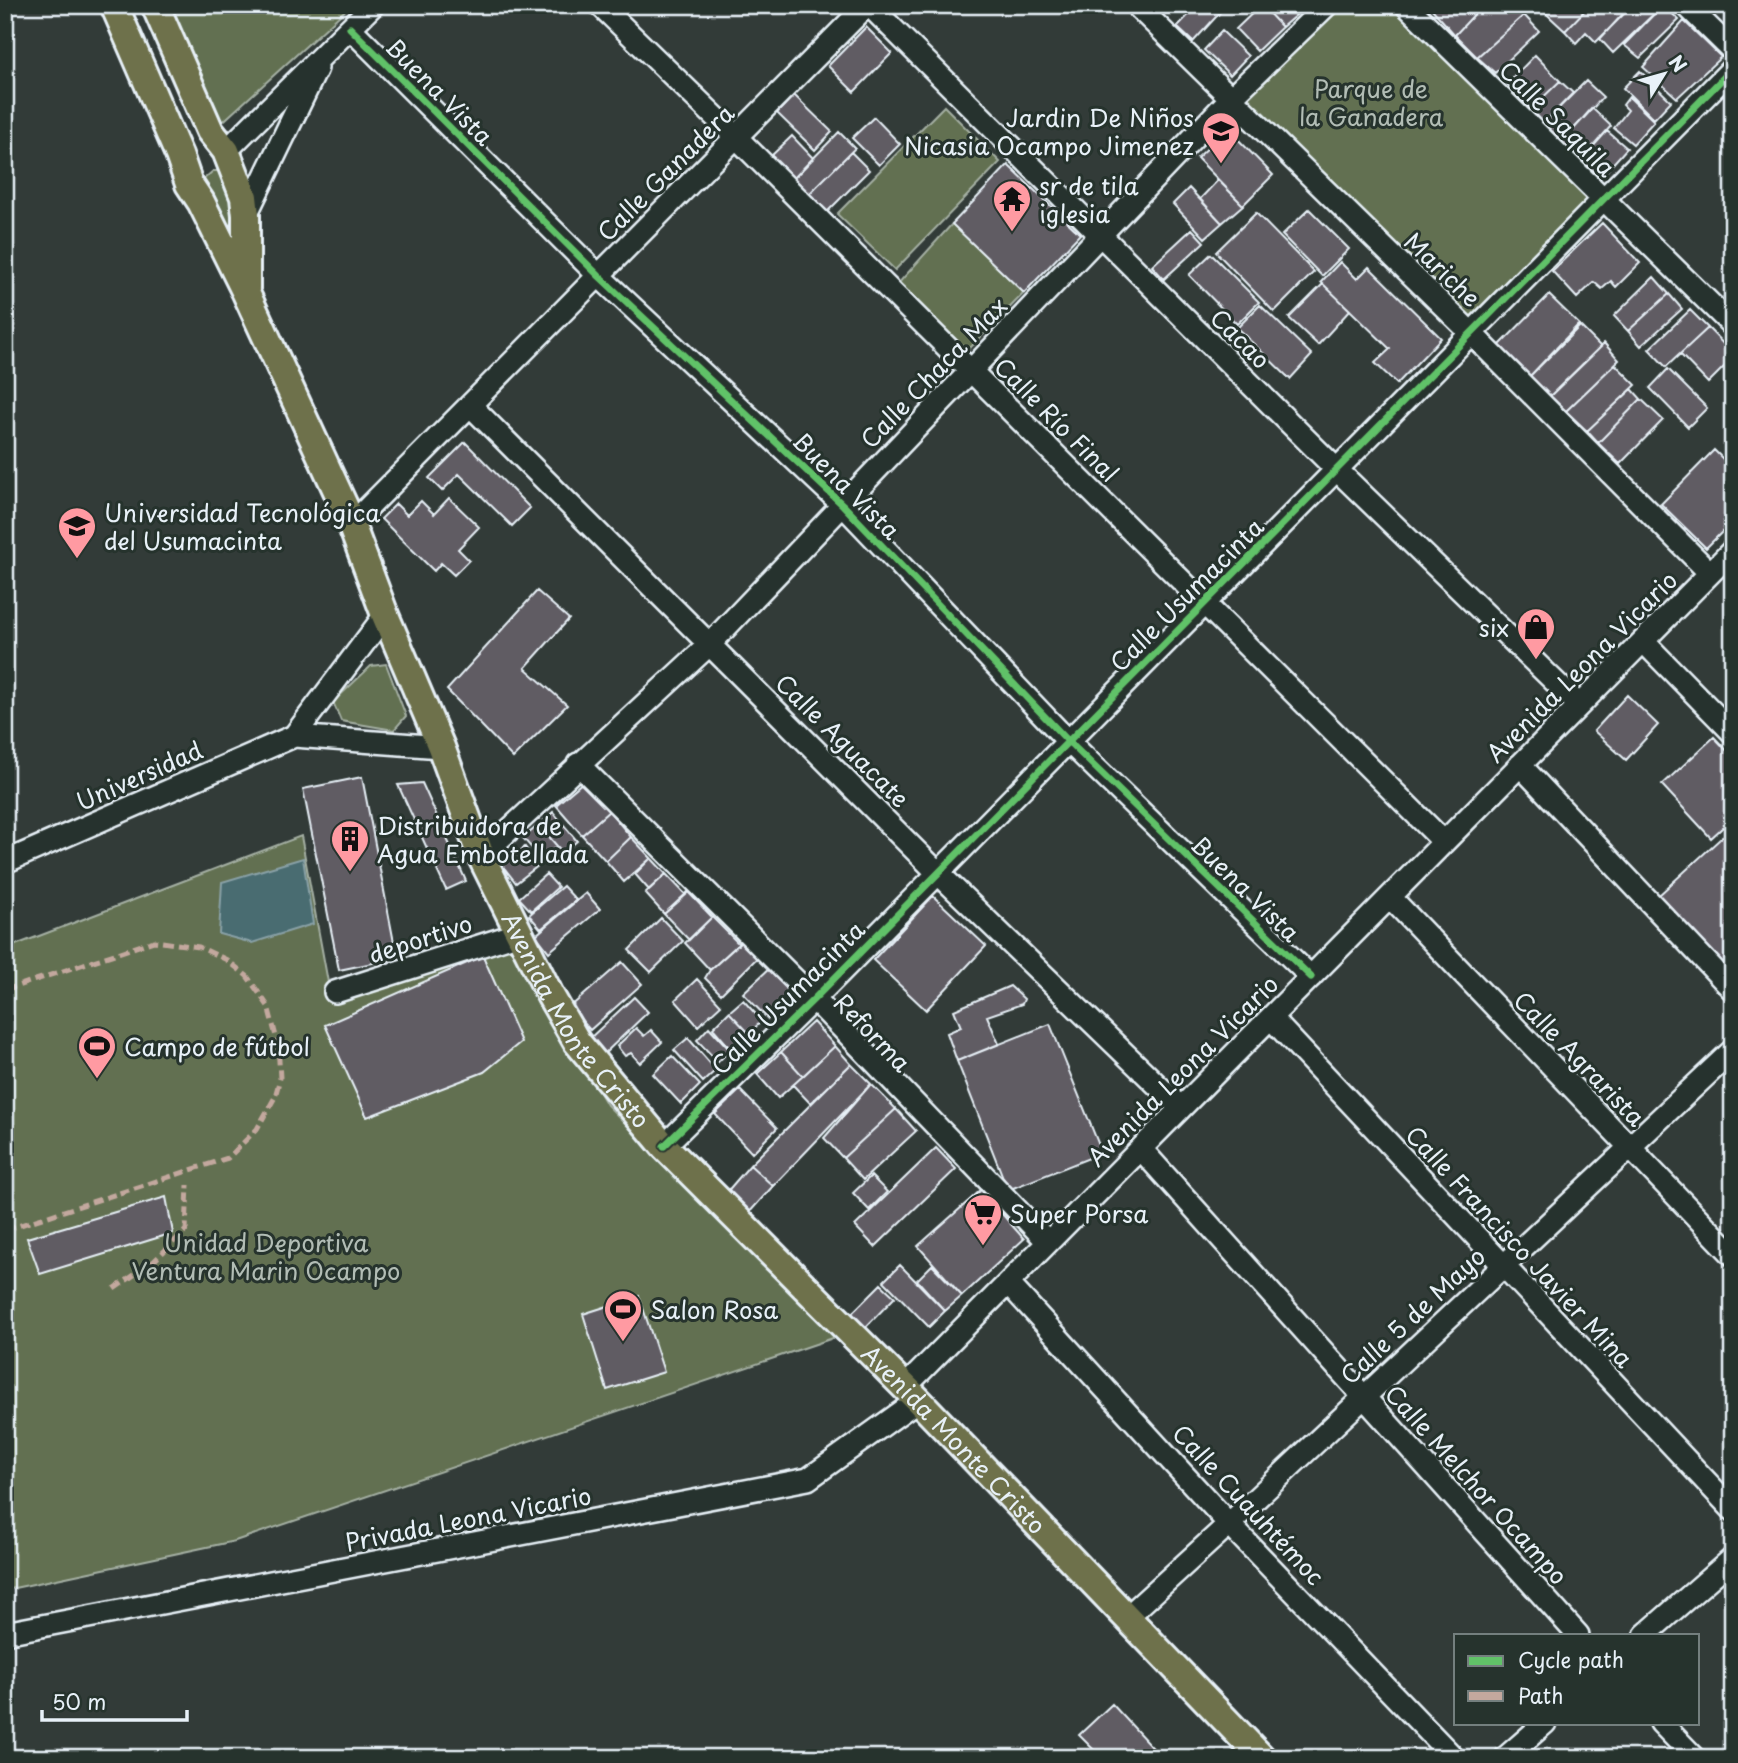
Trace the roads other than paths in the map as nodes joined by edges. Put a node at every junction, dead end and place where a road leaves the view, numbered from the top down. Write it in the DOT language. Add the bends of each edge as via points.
graph roads {
  1 [pos="114,5"];
  2 [pos="155,5"];
  3 [pos="373,5"];
  4 [pos="600,5"];
  5 [pos="868,5"];
  6 [pos="1136,5"];
  7 [pos="1327,5"];
  8 [pos="1406,5"];
  9 [pos="1686,5"];
  10 [pos="350,28"];
  11 [pos="1733,51"];
  12 [pos="324,54"];
  13 [pos="1733,68"];
  14 [pos="1231,98"];
  15 [pos="736,137"];
  16 [pos="226,151"];
  17 [pos="189,184"];
  18 [pos="1603,199"];
  19 [pos="246,215"];
  20 [pos="212,227"];
  21 [pos="1100,235"];
  22 [pos="599,276"];
  23 [pos="246,293"];
  24 [pos="1733,326"];
  25 [pos="1471,333"];
  26 [pos="971,370"];
  27 [pos="471,406"];
  28 [pos="1336,469"];
  29 [pos="843,505"];
  30 [pos="352,524"];
  31 [pos="1733,550"];
  32 [pos="1710,573"];
  33 [pos="1204,603"];
  34 [pos="385,615"];
  35 [pos="1643,641"];
  36 [pos="710,644"];
  37 [pos="1579,705"];
  38 [pos="1733,733"];
  39 [pos="294,736"];
  40 [pos="1068,741"];
  41 [pos="441,747"];
  42 [pos="578,764"];
  43 [pos="1520,765"];
  44 [pos="1444,842"];
  45 [pos="481,856"];
  46 [pos="5,862"];
  47 [pos="938,873"];
  48 [pos="1390,897"];
  49 [pos="520,933"];
  50 [pos="1311,977"];
  51 [pos="1733,990"];
  52 [pos="335,992"];
  53 [pos="814,999"];
  54 [pos="1271,1018"];
  55 [pos="1733,1049"];
  56 [pos="1181,1108"];
  57 [pos="664,1146"];
  58 [pos="1629,1147"];
  59 [pos="1141,1149"];
  60 [pos="1048,1242"];
  61 [pos="1733,1255"];
  62 [pos="1503,1266"];
  63 [pos="1008,1283"];
  64 [pos="911,1394"];
  65 [pos="1363,1397"];
  66 [pos="1733,1510"];
  67 [pos="1229,1524"];
  68 [pos="1733,1558"];
  69 [pos="1126,1618"];
  70 [pos="5,1633"];
  71 [pos="1577,1634"];
  72 [pos="1645,1634"];
  73 [pos="1544,1724"];
  74 [pos="1662,1724"];
  75 [pos="1262,1758"];
  76 [pos="1454,1758"];
  77 [pos="1505,1758"];
  78 [pos="1695,1758"];
  1 -- 17 [label="main road, Avenida Monte Cristo"];
  2 -- 16 [label="main road" via="210,131"];
  3 -- 10 [label="street"];
  4 -- 15 [label="street, Calle Río Final"];
  5 -- 15 [label="street, Calle Ganadera"];
  5 -- 21 [label="street, Cacao"];
  6 -- 14 [label="street, Mariche"];
  7 -- 14 [label="street, Calle Chaca Max"];
  8 -- 18 [label="street, Calle Saquila"];
  9 -- 11 [label="street"];
  10 -- 12 [label="street"];
  10 -- 22 [label="street, Buena Vista"];
  12 -- 16 [label="street"];
  12 -- 19 [label="street"];
  13 -- 18 [label="street, Calle Usumacinta"];
  14 -- 21 [label="street, Calle Chaca Max"];
  14 -- 25 [label="street, Mariche"];
  15 -- 22 [label="street, Calle Ganadera"];
  15 -- 26 [label="street, Calle Río Final"];
  16 -- 17 [label="main road" via="205,152 197,160"];
  16 -- 19 [label="main road"];
  17 -- 20 [label="main road, Avenida Monte Cristo"];
  18 -- 24 [label="street, Calle Saquila"];
  18 -- 25 [label="street, Calle Usumacinta"];
  19 -- 20 [label="main road" via="231,225"];
  19 -- 23 [label="main road"];
  20 -- 23 [label="main road, Avenida Monte Cristo"];
  21 -- 26 [label="street, Calle Chaca Max"];
  21 -- 28 [label="street, Cacao"];
  22 -- 27 [label="street, Calle Ganadera"];
  22 -- 29 [label="street, Buena Vista"];
  23 -- 30 [label="main road, Avenida Monte Cristo"];
  25 -- 28 [label="street, Calle Usumacinta"];
  25 -- 32 [label="street, Mariche"];
  26 -- 29 [label="street, Calle Chaca Max"];
  26 -- 33 [label="street, Calle Río Final"];
  27 -- 30 [label="street, Calle Ganadera"];
  27 -- 36 [label="street, Calle Aguacate"];
  28 -- 33 [label="street, Calle Usumacinta"];
  28 -- 37 [label="street, Cacao"];
  29 -- 36 [label="street, Calle Chaca Max"];
  29 -- 40 [label="street, Buena Vista"];
  30 -- 34 [label="main road, Avenida Monte Cristo"];
  31 -- 32 [label="street, Avenida Leona Vicario"];
  32 -- 35 [label="street, Avenida Leona Vicario"];
  33 -- 40 [label="street, Calle Usumacinta"];
  33 -- 44 [label="street, Calle Río Final"];
  34 -- 39 [label="street"];
  34 -- 41 [label="main road, Avenida Monte Cristo"];
  35 -- 37 [label="street, Avenida Leona Vicario"];
  35 -- 38 [label="street"];
  36 -- 42 [label="street, Calle Chaca Max"];
  36 -- 47 [label="street, Calle Aguacate"];
  37 -- 43 [label="street, Avenida Leona Vicario"];
  39 -- 41 [label="street"];
  39 -- 46 [label="street, Universidad"];
  40 -- 47 [label="street, Calle Usumacinta"];
  40 -- 50 [label="street, Buena Vista"];
  41 -- 45 [label="main road, Avenida Monte Cristo"];
  42 -- 45 [label="street, Calle Chaca Max"];
  42 -- 53 [label="street, Reforma"];
  43 -- 44 [label="street, Avenida Leona Vicario"];
  43 -- 51 [label="street"];
  44 -- 48 [label="street, Avenida Leona Vicario"];
  45 -- 49 [label="main road, Avenida Monte Cristo"];
  47 -- 53 [label="street, Calle Usumacinta"];
  47 -- 56 [label="street, Calle Aguacate"];
  48 -- 50 [label="street, Avenida Leona Vicario"];
  48 -- 58 [label="street, Calle Agrarista"];
  49 -- 52 [label="street, deportivo"];
  49 -- 57 [label="main road, Avenida Monte Cristo" via="577,1042"];
  50 -- 54 [label="street, Avenida Leona Vicario"];
  53 -- 57 [label="street, Calle Usumacinta"];
  53 -- 60 [label="street, Reforma"];
  54 -- 56 [label="street, Avenida Leona Vicario"];
  54 -- 62 [label="street, Calle Francisco Javier Mina"];
  55 -- 58 [label="street, Calle 5 de Mayo"];
  56 -- 59 [label="street, Avenida Leona Vicario"];
  57 -- 64 [label="main road, Avenida Monte Cristo"];
  58 -- 61 [label="street, Calle Agrarista"];
  58 -- 62 [label="street, Calle 5 de Mayo"];
  59 -- 60 [label="street, Avenida Leona Vicario"];
  59 -- 65 [label="street, Calle Melchor Ocampo"];
  60 -- 63 [label="street, Avenida Leona Vicario"];
  62 -- 65 [label="street, Calle 5 de Mayo"];
  62 -- 66 [label="street, Calle Francisco Javier Mina"];
  63 -- 64 [label="street, Avenida Leona Vicario"];
  63 -- 67 [label="street, Calle Cuauhtémoc"];
  64 -- 69 [label="main road, Avenida Monte Cristo"];
  64 -- 70 [label="street, Privada Leona Vicario" via="808,1479"];
  65 -- 67 [label="street, Calle 5 de Mayo"];
  65 -- 71 [label="street, Calle Melchor Ocampo"];
  67 -- 69 [label="street, Calle 5 de Mayo"];
  67 -- 76 [label="street, Calle Cuauhtémoc"];
  68 -- 72 [label="street"];
  69 -- 75 [label="main road, Avenida Monte Cristo"];
  73 -- 77 [label="street"];
  74 -- 78 [label="street"];
}
